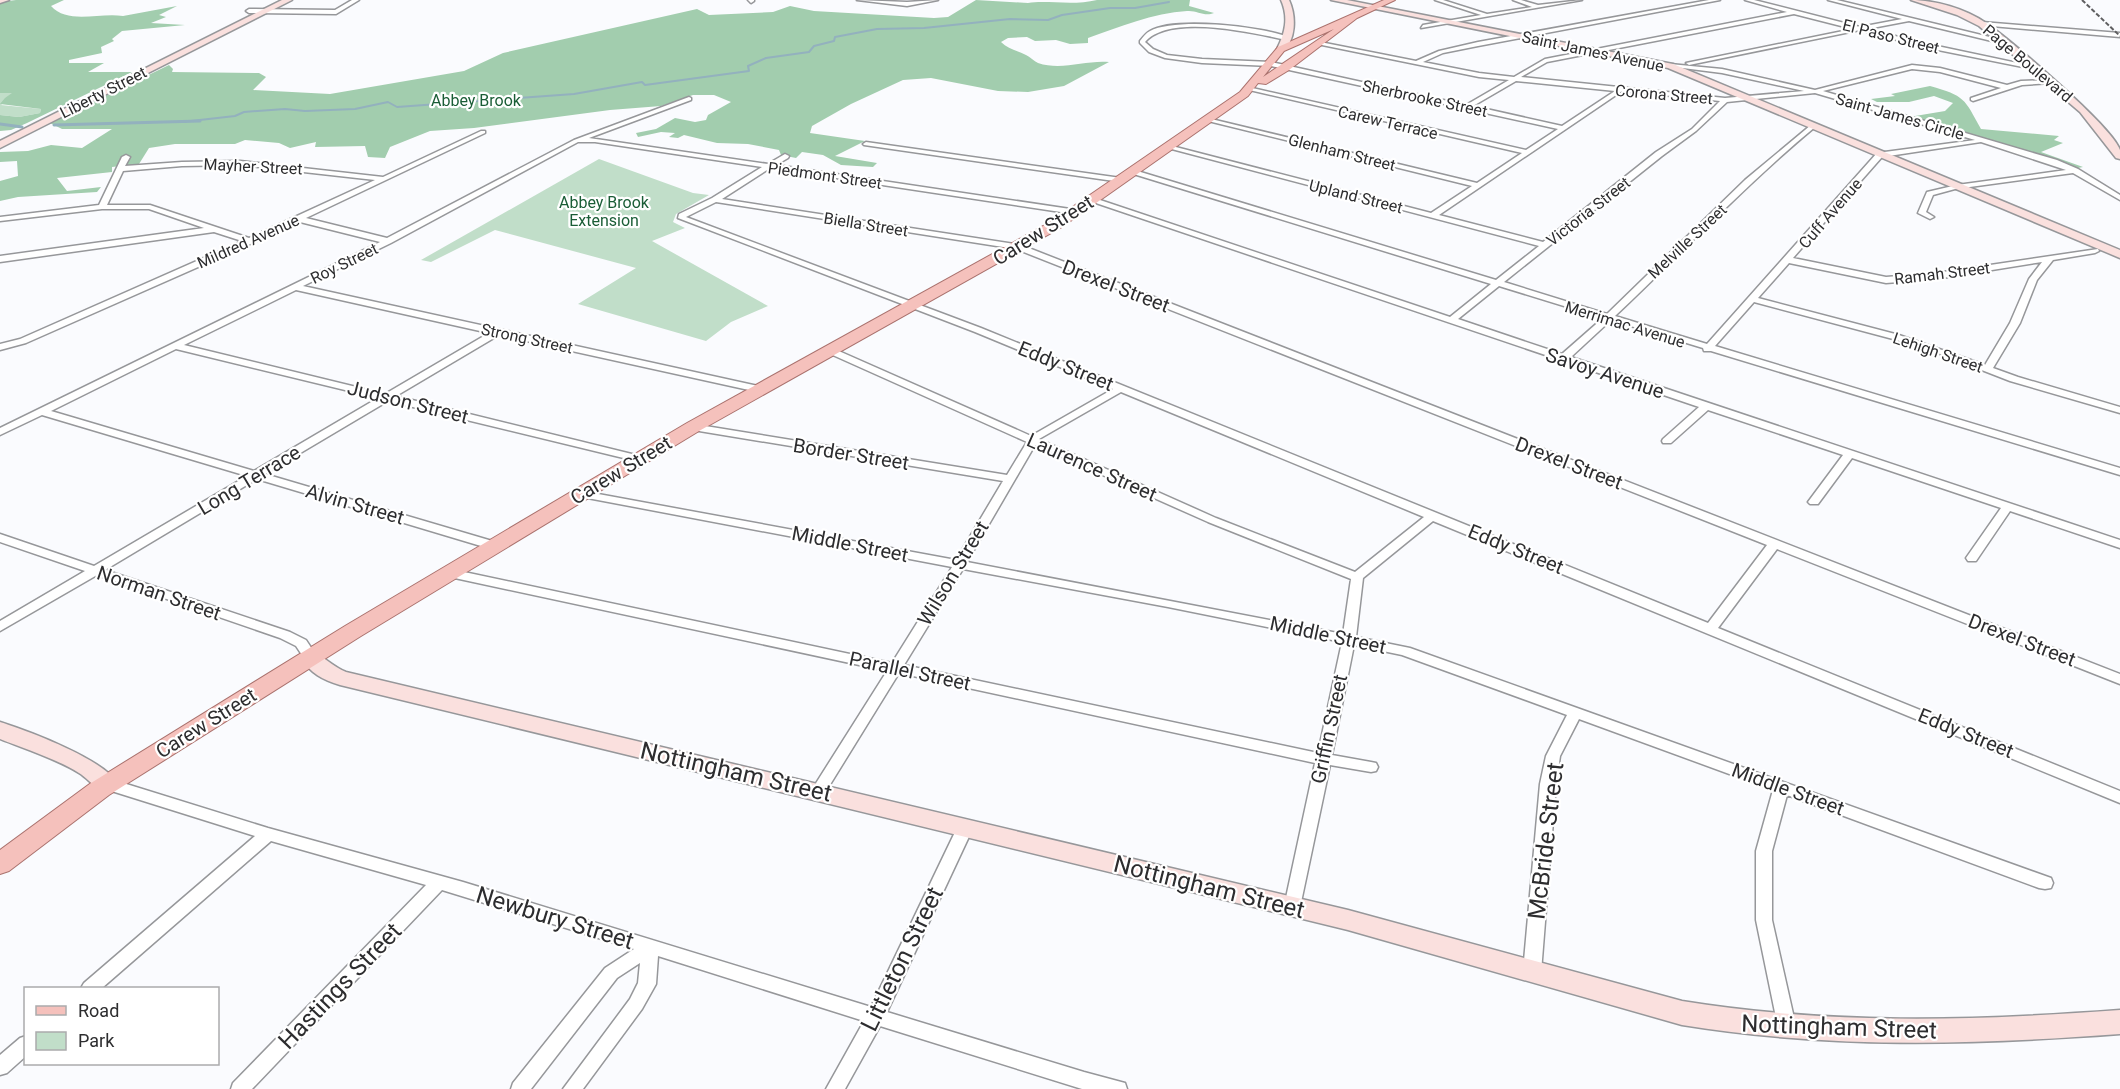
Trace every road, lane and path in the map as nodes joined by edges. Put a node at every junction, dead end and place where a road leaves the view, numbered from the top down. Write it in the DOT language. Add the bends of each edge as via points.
graph roads {
  1 [pos="5,0"];
  2 [pos="273,0"];
  3 [pos="288,0"];
  4 [pos="345,0"];
  5 [pos="356,0"];
  6 [pos="860,0"];
  7 [pos="867,0"];
  8 [pos="936,0"];
  9 [pos="1285,0"];
  10 [pos="1335,0"];
  11 [pos="1391,0"];
  12 [pos="1438,0"];
  13 [pos="1516,0"];
  14 [pos="1579,0"];
  15 [pos="1717,0"];
  16 [pos="1748,0"];
  17 [pos="1831,0"];
  18 [pos="1915,0"];
  19 [pos="0,1"];
  20 [pos="1540,7"];
  21 [pos="1376,8"];
  22 [pos="251,10"];
  23 [pos="266,10"];
  24 [pos="323,11"];
  25 [pos="1794,12"];
  26 [pos="1489,16"];
  27 [pos="1353,19"];
  28 [pos="1909,19"];
  29 [pos="1451,22"];
  30 [pos="1982,24"];
  31 [pos="1423,27"];
  32 [pos="1859,28"];
  33 [pos="2120,35"];
  34 [pos="1288,36"];
  35 [pos="1521,36"];
  36 [pos="206,39"];
  37 [pos="1301,40"];
  38 [pos="2000,40"];
  39 [pos="1320,44"];
  40 [pos="1281,49"];
  41 [pos="1597,51"];
  42 [pos="1306,54"];
  43 [pos="1416,63"];
  44 [pos="1271,64"];
  45 [pos="1670,66"];
  46 [pos="1286,68"];
  47 [pos="2036,69"];
  48 [pos="1514,79"];
  49 [pos="2051,81"];
  50 [pos="2006,87"];
  51 [pos="1620,90"];
  52 [pos="1246,92"];
  53 [pos="1813,92"];
  54 [pos="689,99"];
  55 [pos="1749,99"];
  56 [pos="1973,99"];
  57 [pos="1725,100"];
  58 [pos="1467,107"];
  59 [pos="1207,120"];
  60 [pos="1813,126"];
  61 [pos="1564,128"];
  62 [pos="483,132"];
  63 [pos="576,141"];
  64 [pos="1984,141"];
  65 [pos="1,144"];
  66 [pos="866,144"];
  67 [pos="1168,147"];
  68 [pos="1525,154"];
  69 [pos="1880,155"];
  70 [pos="785,156"];
  71 [pos="2120,156"];
  72 [pos="126,157"];
  73 [pos="769,167"];
  74 [pos="121,170"];
  75 [pos="2075,171"];
  76 [pos="1126,176"];
  77 [pos="384,179"];
  78 [pos="1477,185"];
  79 [pos="1955,187"];
  80 [pos="2120,198"];
  81 [pos="715,200"];
  82 [pos="1091,200"];
  83 [pos="102,207"];
  84 [pos="1074,212"];
  85 [pos="1432,216"];
  86 [pos="1930,217"];
  87 [pos="0,219"];
  88 [pos="299,219"];
  89 [pos="2054,227"];
  90 [pos="216,228"];
  91 [pos="249,241"];
  92 [pos="388,241"];
  93 [pos="1544,245"];
  94 [pos="2120,246"];
  95 [pos="1018,247"];
  96 [pos="2095,251"];
  97 [pos="2120,254"];
  98 [pos="2050,258"];
  99 [pos="0,259"];
  100 [pos="1789,260"];
  101 [pos="2120,261"];
  102 [pos="1496,284"];
  103 [pos="296,287"];
  104 [pos="1753,300"];
  105 [pos="911,306"];
  106 [pos="1607,318"];
  107 [pos="1450,321"];
  108 [pos="497,332"];
  109 [pos="176,346"];
  110 [pos="0,347"];
  111 [pos="1707,349"];
  112 [pos="829,350"];
  113 [pos="1563,359"];
  114 [pos="1988,368"];
  115 [pos="1121,388"];
  116 [pos="758,389"];
  117 [pos="388,397"];
  118 [pos="1706,406"];
  119 [pos="2120,410"];
  120 [pos="43,412"];
  121 [pos="693,427"];
  122 [pos="0,432"];
  123 [pos="1033,440"];
  124 [pos="1666,441"];
  125 [pos="1849,455"];
  126 [pos="640,459"];
  127 [pos="2120,472"];
  128 [pos="257,475"];
  129 [pos="1010,479"];
  130 [pos="582,494"];
  131 [pos="1814,502"];
  132 [pos="2007,507"];
  133 [pos="1433,515"];
  134 [pos="0,538"];
  135 [pos="1775,543"];
  136 [pos="2120,544"];
  137 [pos="495,546"];
  138 [pos="1972,558"];
  139 [pos="959,565"];
  140 [pos="95,571"];
  141 [pos="450,573"];
  142 [pos="1357,577"];
  143 [pos="0,627"];
  144 [pos="1711,628"];
  145 [pos="1349,639"];
  146 [pos="311,658"];
  147 [pos="895,668"];
  148 [pos="2120,678"];
  149 [pos="1575,713"];
  150 [pos="0,730"];
  151 [pos="1323,759"];
  152 [pos="1371,767"];
  153 [pos="107,784"];
  154 [pos="1782,787"];
  155 [pos="818,792"];
  156 [pos="2120,797"];
  157 [pos="966,828"];
  158 [pos="268,834"];
  159 [pos="0,864"];
  160 [pos="439,882"];
  161 [pos="2045,883"];
  162 [pos="1292,907"];
  163 [pos="650,948"];
  164 [pos="1532,972"];
  165 [pos="91,987"];
  166 [pos="876,1016"];
  167 [pos="2120,1022"];
  168 [pos="1787,1028"];
  169 [pos="24,1046"];
  170 [pos="0,1067"];
  171 [pos="1082,1085"];
  172 [pos="240,1089"];
  173 [pos="520,1089"];
  174 [pos="572,1089"];
  175 [pos="836,1089"];
  176 [pos="1118,1089"];
  1 -- 19 [label="main road"];
  2 -- 22 [label="main road, Liberty Street"];
  3 -- 23 [label="main road, Liberty Street"];
  4 -- 24 [label="street"];
  5 -- 24 [label="street" via="336,12"];
  6 -- 7 [label="street"];
  7 -- 8 [label="street" via="907,4"];
  9 -- 34 [label="main road" via="1290,14"];
  10 -- 21 [label="main road, Saint James Avenue"];
  11 -- 21 [label="main road"];
  12 -- 26 [label="street"];
  13 -- 20 [label="street"];
  14 -- 20 [label="street"];
  15 -- 35 [label="street"];
  16 -- 25 [label="street, El Paso Street"];
  17 -- 28 [label="street"];
  18 -- 30 [label="main road, Page Boulevard"];
  20 -- 26 [label="street"];
  21 -- 27 [label="main road"];
  21 -- 29 [label="main road, Saint James Avenue"];
  22 -- 23 [label="street"];
  22 -- 36 [label="main road, Liberty Street" via="221,25"];
  23 -- 24 [label="street"];
  23 -- 36 [label="main road, Liberty Street"];
  25 -- 32 [label="street, El Paso Street"];
  25 -- 41 [label="street"];
  26 -- 29 [label="street"];
  27 -- 37 [label="main road"];
  27 -- 39 [label="main road, Carew Street"];
  28 -- 32 [label="street"];
  28 -- 38 [label="street"];
  29 -- 31 [label="street"];
  29 -- 35 [label="main road, Saint James Avenue"];
  30 -- 33 [label="street"];
  30 -- 38 [label="main road, Page Boulevard"];
  32 -- 45 [label="street"];
  32 -- 47 [label="street, El Paso Street"];
  34 -- 37 [label="main road"];
  34 -- 40 [label="main road, Carew Street"];
  34 -- 44 [label="street" via="1202,25 1162,29 1142,40 1151,50 1182,59"];
  35 -- 41 [label="main road, Saint James Avenue"];
  35 -- 43 [label="street" via="1441,52"];
  36 -- 65 [label="main road, Liberty Street"];
  37 -- 39 [label="main road"];
  37 -- 40 [label="main road"];
  38 -- 47 [label="main road, Page Boulevard"];
  39 -- 42 [label="main road, Carew Street"];
  39 -- 43 [label="street, Corona Street"];
  40 -- 42 [label="main road"];
  40 -- 44 [label="main road, Carew Street"];
  41 -- 45 [label="main road, Saint James Avenue"];
  41 -- 48 [label="street" via="1545,61"];
  42 -- 46 [label="main road, Carew Street"];
  43 -- 48 [label="street, Corona Street"];
  44 -- 46 [label="street"];
  44 -- 52 [label="main road, Carew Street"];
  45 -- 53 [label="street, Saint James Circle" via="1702,68"];
  45 -- 55 [label="main road, Saint James Avenue"];
  46 -- 52 [label="main road, Carew Street"];
  46 -- 58 [label="street, Sherbrooke Street"];
  47 -- 49 [label="main road, Page Boulevard"];
  48 -- 51 [label="street, Corona Street"];
  48 -- 58 [label="street"];
  49 -- 50 [label="street"];
  49 -- 71 [label="main road, Page Boulevard" via="2083,110"];
  50 -- 53 [label="street, Corona Street" via="1912,67"];
  50 -- 56 [label="street"];
  51 -- 57 [label="street, Corona Street"];
  51 -- 61 [label="street"];
  52 -- 59 [label="main road, Carew Street"];
  52 -- 68 [label="street, Carew Terrace"];
  53 -- 55 [label="street, Corona Street"];
  53 -- 64 [label="street, Saint James Circle"];
  54 -- 63 [label="street, Roy Street"];
  55 -- 57 [label="street, Corona Street"];
  55 -- 60 [label="main road, Saint James Avenue"];
  57 -- 93 [label="street, Victoria Street" via="1694,130"];
  58 -- 61 [label="street, Sherbrooke Street"];
  59 -- 67 [label="main road, Carew Street"];
  59 -- 78 [label="street, Glenham Street"];
  60 -- 69 [label="main road, Saint James Avenue"];
  60 -- 106 [label="street, Melville Street"];
  61 -- 68 [label="street"];
  62 -- 77 [label="street, Mildred Avenue"];
  63 -- 73 [label="street, Piedmont Street" via="595,140"];
  63 -- 92 [label="street, Roy Street"];
  64 -- 69 [label="street"];
  64 -- 75 [label="street, Saint James Circle"];
  66 -- 76 [label="street, Merrimac Avenue"];
  67 -- 76 [label="main road, Carew Street"];
  67 -- 85 [label="street, Upland Street"];
  68 -- 78 [label="street"];
  69 -- 79 [label="main road, Saint James Avenue"];
  69 -- 100 [label="street, Cuff Avenue"];
  70 -- 73 [label="street"];
  72 -- 74 [label="street"];
  73 -- 81 [label="street"];
  73 -- 84 [label="street, Piedmont Street"];
  74 -- 77 [label="street, Mayher Street" via="240,162"];
  74 -- 83 [label="street"];
  75 -- 79 [label="street"];
  75 -- 80 [label="street, Saint James Circle"];
  76 -- 82 [label="main road, Carew Street"];
  76 -- 102 [label="street, Merrimac Avenue"];
  77 -- 88 [label="street, Mildred Avenue"];
  78 -- 85 [label="street"];
  79 -- 86 [label="street" via="1930,194 1922,213"];
  79 -- 89 [label="main road, Saint James Avenue"];
  79 -- 96 [label="main road, Saint James Avenue"];
  81 -- 95 [label="street, Biella Street"];
  81 -- 105 [label="street, Eddy Street" via="682,217"];
  82 -- 84 [label="main road, Carew Street"];
  82 -- 107 [label="street, Savoy Avenue"];
  83 -- 87 [label="street"];
  83 -- 90 [label="street" via="150,207"];
  84 -- 95 [label="main road, Carew Street"];
  85 -- 93 [label="street, Upland Street"];
  88 -- 91 [label="street, Mildred Avenue"];
  88 -- 92 [label="street"];
  89 -- 94 [label="main road"];
  89 -- 97 [label="main road, Saint James Avenue"];
  90 -- 91 [label="street"];
  90 -- 99 [label="street"];
  91 -- 110 [label="street, Mildred Avenue"];
  92 -- 103 [label="street, Roy Street"];
  93 -- 102 [label="street, Victoria Street"];
  95 -- 105 [label="main road, Carew Street"];
  95 -- 135 [label="street, Drexel Street"];
  96 -- 98 [label="street, Ramah Street"];
  96 -- 101 [label="main road, Saint James Avenue"];
  98 -- 100 [label="street, Ramah Street" via="1886,280"];
  98 -- 114 [label="street" via="2033,279 2015,323"];
  100 -- 104 [label="street, Cuff Avenue"];
  102 -- 106 [label="street, Merrimac Avenue"];
  102 -- 107 [label="street, Victoria Street"];
  103 -- 108 [label="street, Strong Street"];
  103 -- 109 [label="street, Roy Street"];
  104 -- 111 [label="street, Cuff Avenue"];
  104 -- 114 [label="street, Lehigh Street" via="1896,337"];
  105 -- 112 [label="main road, Carew Street"];
  105 -- 115 [label="street, Eddy Street"];
  106 -- 111 [label="street, Merrimac Avenue"];
  106 -- 113 [label="street, Melville Street"];
  107 -- 113 [label="street, Savoy Avenue"];
  108 -- 116 [label="street, Strong Street"];
  108 -- 117 [label="street, Long Terrace"];
  109 -- 117 [label="street, Judson Street"];
  109 -- 120 [label="street, Roy Street"];
  111 -- 127 [label="street, Merrimac Avenue"];
  112 -- 116 [label="main road, Carew Street"];
  112 -- 123 [label="street, Laurence Street"];
  113 -- 118 [label="street, Savoy Avenue"];
  114 -- 119 [label="street, Lehigh Street" via="2046,390"];
  115 -- 123 [label="street, Wilson Street"];
  115 -- 133 [label="street, Eddy Street"];
  116 -- 121 [label="main road, Carew Street"];
  117 -- 126 [label="street, Judson Street"];
  117 -- 128 [label="street, Long Terrace"];
  118 -- 124 [label="street"];
  118 -- 125 [label="street, Savoy Avenue"];
  120 -- 122 [label="street, Roy Street"];
  120 -- 128 [label="street, Alvin Street"];
  121 -- 126 [label="main road, Carew Street"];
  121 -- 129 [label="street, Border Street"];
  123 -- 129 [label="street, Wilson Street"];
  123 -- 142 [label="street, Laurence Street" via="1212,520"];
  125 -- 131 [label="street"];
  125 -- 132 [label="street, Savoy Avenue"];
  126 -- 130 [label="main road, Carew Street"];
  128 -- 137 [label="street, Alvin Street"];
  128 -- 140 [label="street, Long Terrace"];
  129 -- 139 [label="street, Wilson Street"];
  130 -- 137 [label="main road, Carew Street"];
  130 -- 139 [label="street, Middle Street"];
  132 -- 136 [label="street, Savoy Avenue"];
  132 -- 138 [label="street"];
  133 -- 142 [label="street"];
  133 -- 144 [label="street, Eddy Street"];
  134 -- 140 [label="street, Norman Street"];
  135 -- 144 [label="street"];
  135 -- 148 [label="street, Drexel Street"];
  137 -- 141 [label="main road, Carew Street"];
  139 -- 145 [label="street, Middle Street"];
  139 -- 147 [label="street, Wilson Street"];
  140 -- 143 [label="street, Long Terrace"];
  140 -- 146 [label="street, Norman Street" via="285,635 301,643"];
  141 -- 146 [label="main road, Carew Street"];
  141 -- 147 [label="street, Parallel Street"];
  142 -- 145 [label="street, Griffin Street"];
  144 -- 156 [label="street, Eddy Street"];
  145 -- 149 [label="street, Middle Street" via="1405,651"];
  145 -- 151 [label="street, Griffin Street"];
  146 -- 153 [label="main road, Carew Street"];
  146 -- 155 [label="main road, Nottingham Street" via="327,673 340,678"];
  147 -- 151 [label="street, Parallel Street"];
  147 -- 155 [label="street, Wilson Street"];
  149 -- 154 [label="street, Middle Street"];
  149 -- 164 [label="street, McBride Street" via="1553,756 1548,784"];
  150 -- 153 [label="main road, Newbury Street" via="87,767"];
  151 -- 152 [label="street, Parallel Street"];
  151 -- 162 [label="street, Griffin Street"];
  153 -- 158 [label="street, Newbury Street"];
  153 -- 159 [label="main road, Carew Street"];
  154 -- 161 [label="street, Middle Street"];
  154 -- 168 [label="street" via="1764,850 1764,920"];
  155 -- 157 [label="main road, Nottingham Street"];
  157 -- 162 [label="main road, Nottingham Street"];
  157 -- 166 [label="street, Littleton Street"];
  158 -- 160 [label="street, Newbury Street"];
  158 -- 165 [label="street"];
  160 -- 163 [label="street, Newbury Street"];
  160 -- 172 [label="street, Hastings Street"];
  162 -- 164 [label="main road, Nottingham Street"];
  163 -- 166 [label="street, Newbury Street"];
  163 -- 173 [label="street" via="611,973"];
  163 -- 174 [label="street" via="647,984 636,1004"];
  164 -- 168 [label="main road, Nottingham Street" via="1682,1013 1737,1024"];
  166 -- 171 [label="street, Newbury Street"];
  166 -- 175 [label="street, Littleton Street"];
  167 -- 168 [label="main road, Nottingham Street" via="1945,1031"];
  169 -- 170 [label="street"];
  171 -- 176 [label="street, Newbury Street"];
}
